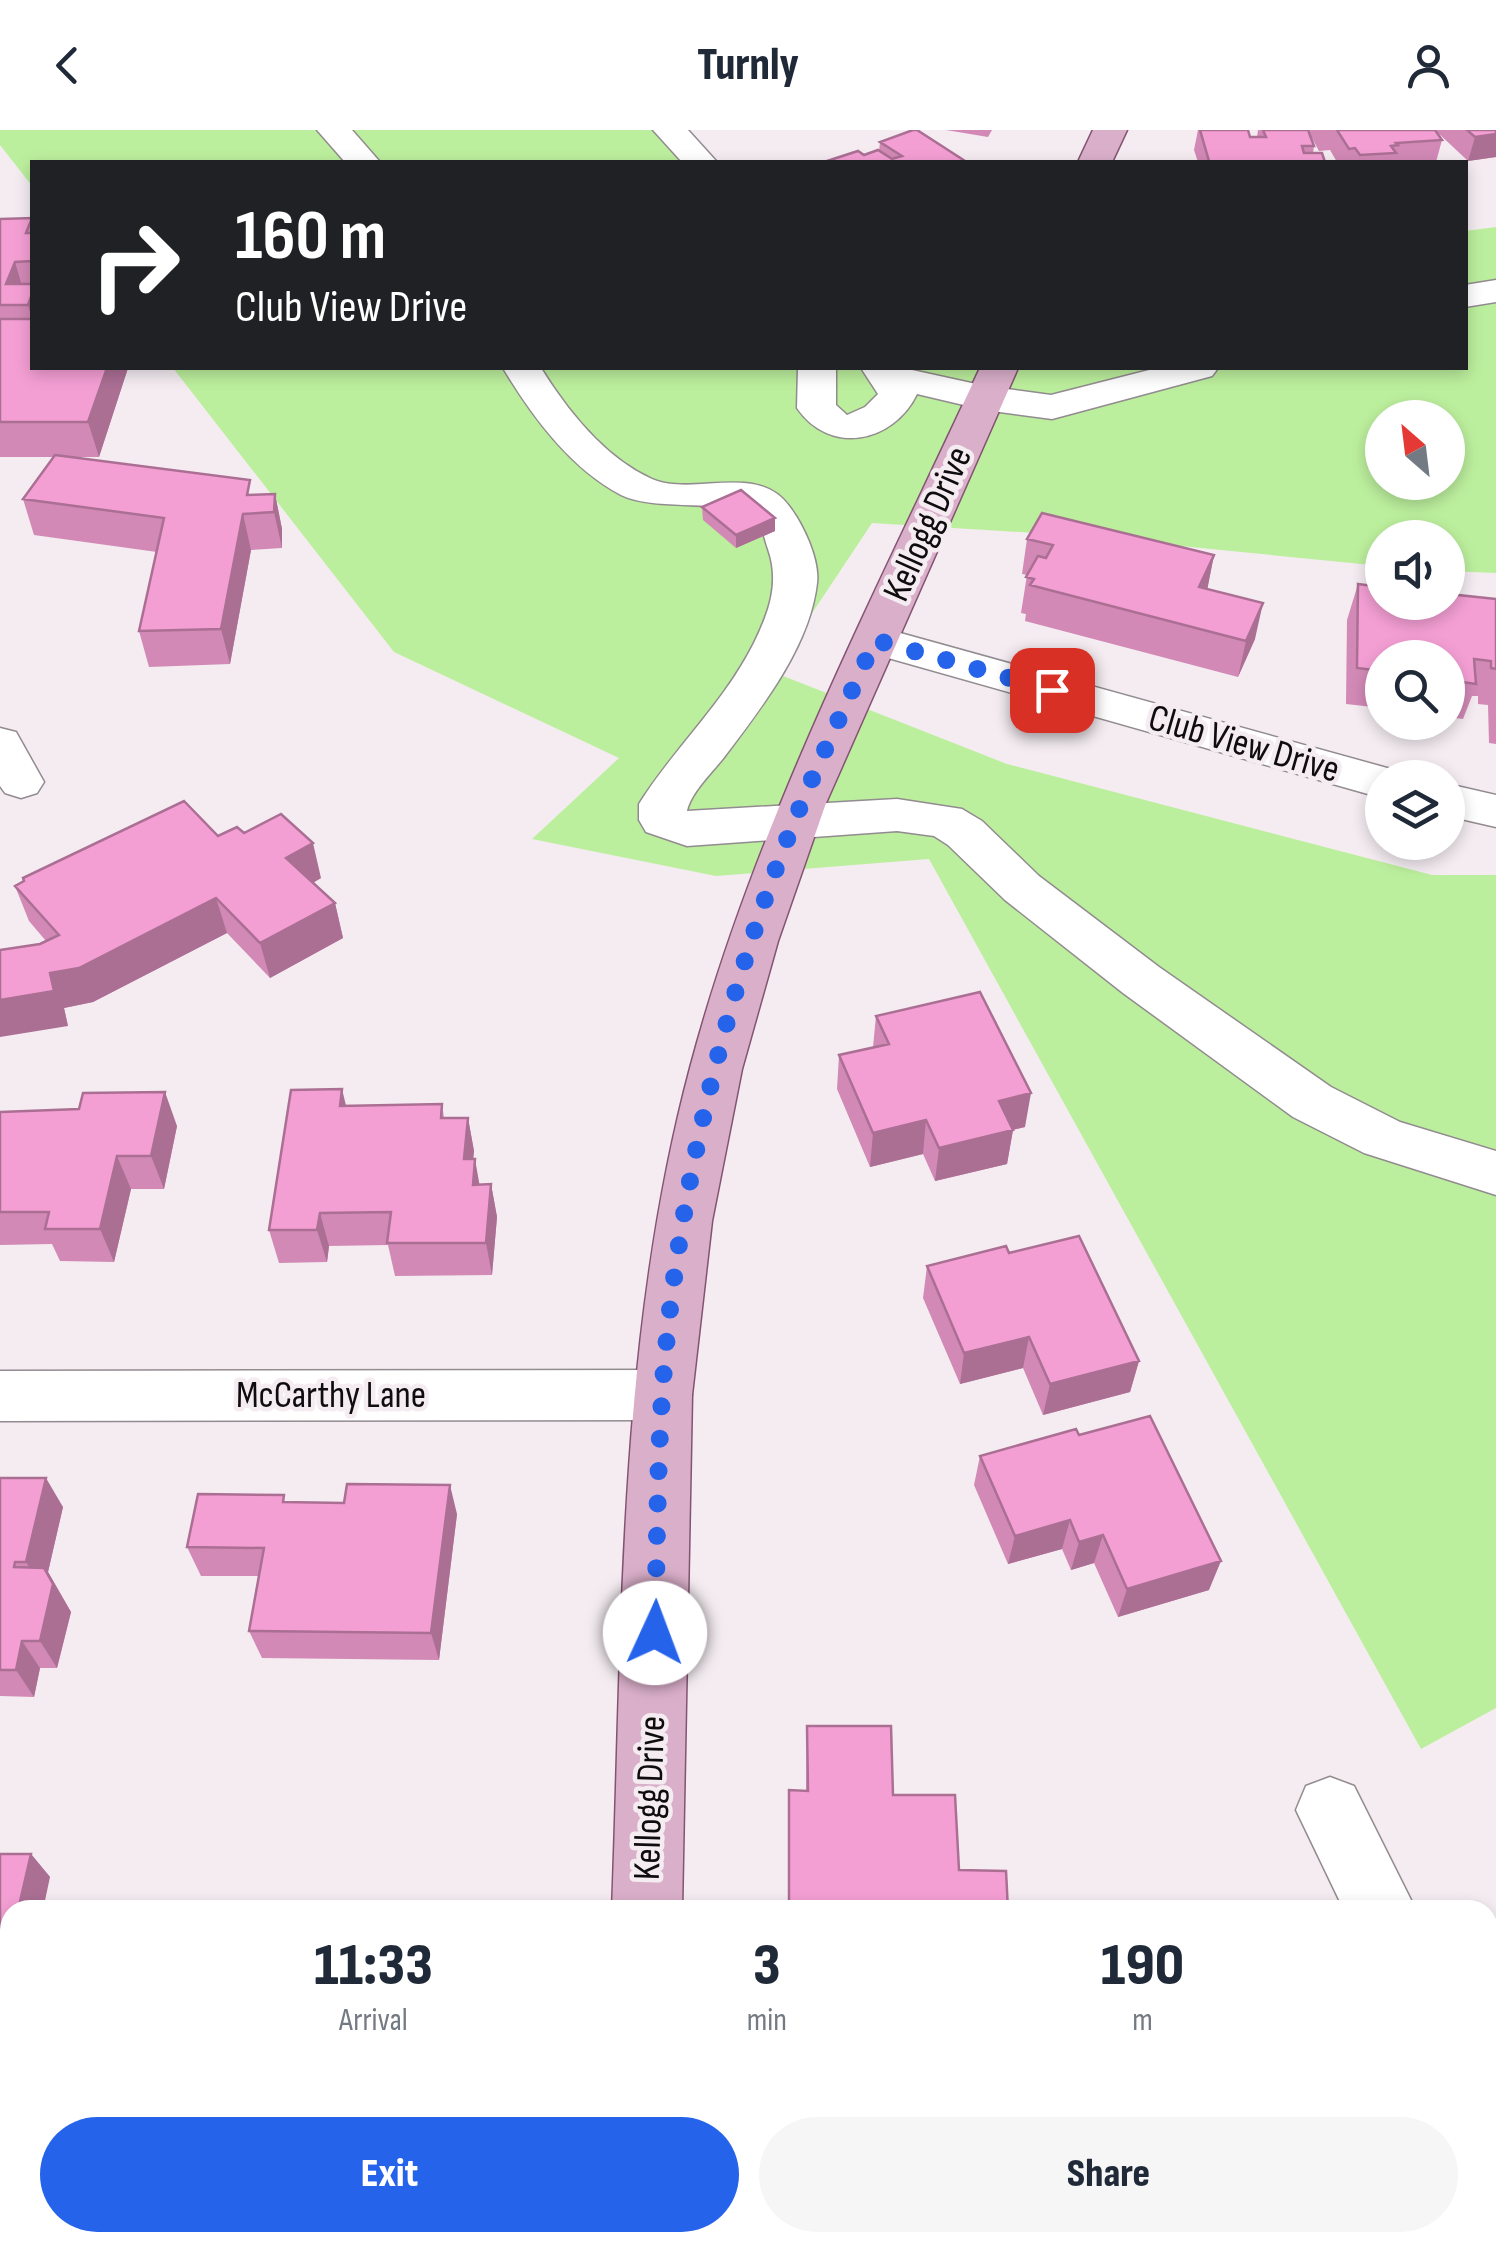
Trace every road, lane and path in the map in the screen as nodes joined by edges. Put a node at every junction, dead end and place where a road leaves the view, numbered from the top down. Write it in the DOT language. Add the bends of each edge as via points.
graph roads {
  1 [pos="334,130"];
  2 [pos="670,130"];
  3 [pos="1110,130"];
  4 [pos="361,160"];
  5 [pos="698,160"];
  6 [pos="1096,160"];
  7 [pos="1496,291"];
  8 [pos="1468,296"];
  9 [pos="523,370"];
  10 [pos="818,370"];
  11 [pos="1191,370"];
  12 [pos="885,372"];
  13 [pos="992,383"];
  14 [pos="875,640"];
  15 [pos="1365,777"];
  16 [pos="1465,804"];
  17 [pos="1496,811"];
  18 [pos="796,820"];
  19 [pos="1496,1173"];
  20 [pos="662,1395"];
  21 [pos="0,1396"];
  22 [pos="1330,1810"];
  23 [pos="647,1900"];
  24 [pos="1377,1900"];
  1 -- 4 [label="street"];
  2 -- 5 [label="street"];
  3 -- 6 [label="main road"];
  7 -- 8 [label="street"];
  9 -- 18 [label="street" via="549,408 632,486 655,494 756,498 775,513 798,581 774,648 663,804 663,820 687,830"];
  10 -- 12 [label="street" via="816,408 838,427 862,427 884,413 898,395"];
  11 -- 13 [label="street" via="1052,407"];
  12 -- 13 [label="street"];
  13 -- 14 [label="main road, Kellogg Drive"];
  14 -- 15 [label="street, Club View Drive"];
  14 -- 18 [label="main road, Kellogg Drive"];
  16 -- 17 [label="street"];
  18 -- 19 [label="street" via="896,815 945,821 1141,980 1312,1102 1383,1138"];
  18 -- 20 [label="main road, Kellogg Drive" via="716,1069 684,1221"];
  20 -- 21 [label="street, McCarthy Lane"];
  20 -- 23 [label="main road, Kellogg Drive"];
  22 -- 24 [label="street"];
}
